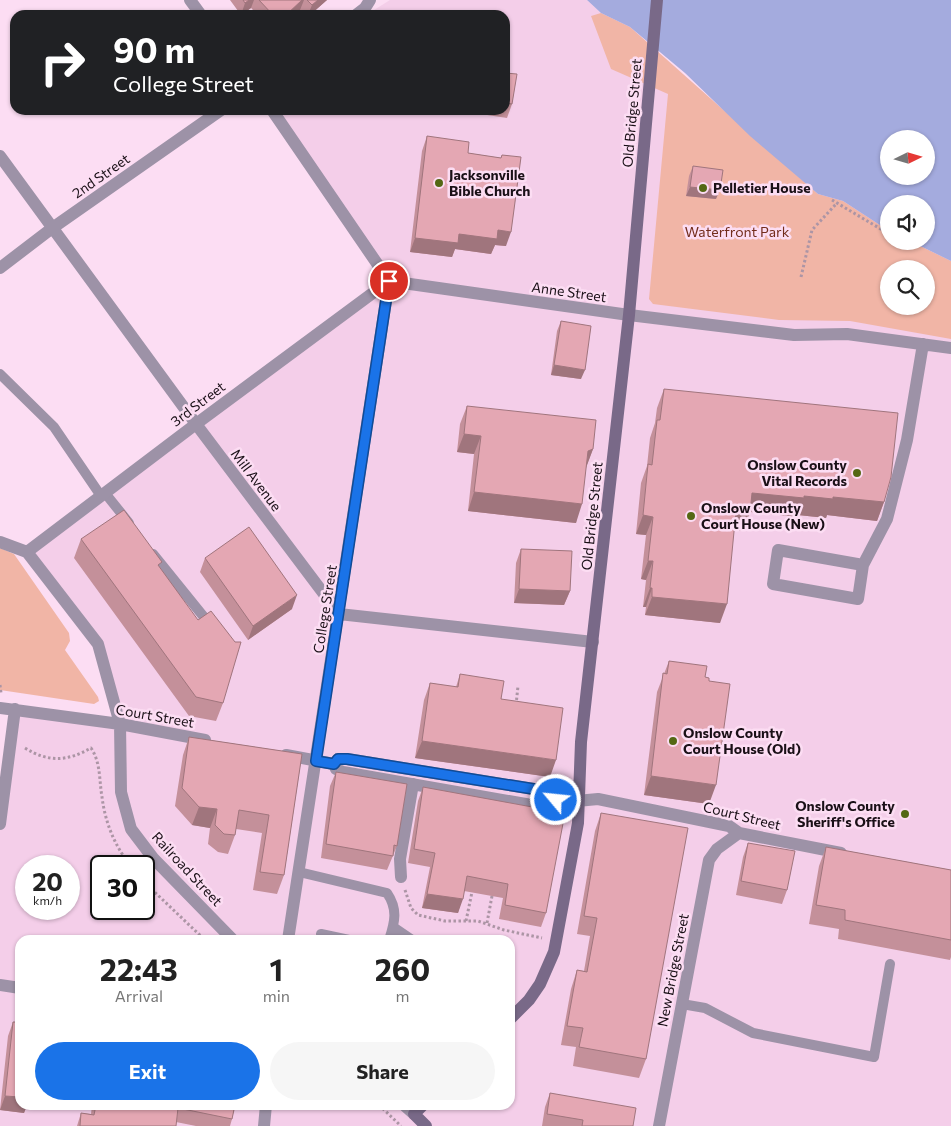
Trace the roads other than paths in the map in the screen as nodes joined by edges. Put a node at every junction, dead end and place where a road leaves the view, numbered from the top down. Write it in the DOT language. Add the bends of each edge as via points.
graph roads {
  1 [pos="656,0"];
  2 [pos="214,115"];
  3 [pos="275,115"];
  4 [pos="0,156"];
  5 [pos="51,229"];
  6 [pos="0,268"];
  7 [pos="389,281"];
  8 [pos="629,315"];
  9 [pos="923,344"];
  10 [pos="951,348"];
  11 [pos="0,374"];
  12 [pos="196,424"];
  13 [pos="103,495"];
  14 [pos="134,530"];
  15 [pos="0,542"];
  16 [pos="145,544"];
  17 [pos="27,552"];
  18 [pos="864,565"];
  19 [pos="339,614"];
  20 [pos="218,634"];
  21 [pos="593,642"];
  22 [pos="0,708"];
  23 [pos="15,710"];
  24 [pos="120,724"];
  25 [pos="214,742"];
  26 [pos="271,752"];
  27 [pos="316,761"];
  28 [pos="334,764"];
  29 [pos="398,767"];
  30 [pos="436,773"];
  31 [pos="474,780"];
  32 [pos="396,781"];
  33 [pos="413,784"];
  34 [pos="512,786"];
  35 [pos="433,788"];
  36 [pos="472,794"];
  37 [pos="556,800"];
  38 [pos="509,801"];
  39 [pos="580,801"];
  40 [pos="0,824"];
  41 [pos="739,833"];
  42 [pos="856,856"];
  43 [pos="299,872"];
  44 [pos="401,877"];
  45 [pos="393,927"];
  46 [pos="321,934"];
  47 [pos="228,935"];
  48 [pos="289,935"];
  49 [pos="326,935"];
  50 [pos="391,935"];
  51 [pos="405,935"];
  52 [pos="890,964"];
  53 [pos="0,985"];
  54 [pos="15,987"];
  55 [pos="682,1004"];
  56 [pos="515,1014"];
  57 [pos="266,1110"];
  58 [pos="410,1110"];
  59 [pos="418,1110"];
  60 [pos="414,1114"];
  61 [pos="264,1126"];
  62 [pos="426,1126"];
  63 [pos="659,1126"];
  1 -- 8 [label="main road, Old Bridge Street"];
  2 -- 5 [label="street, 2nd Street"];
  3 -- 7 [label="street"];
  4 -- 5 [label="street, Mill Avenue"];
  5 -- 6 [label="street, 2nd Street"];
  5 -- 12 [label="street, Mill Avenue"];
  7 -- 8 [label="street, Anne Street"];
  7 -- 12 [label="street, 3rd Street"];
  7 -- 19 [label="street, College Street"];
  8 -- 9 [label="street, Anne Street" via="794,335 847,334"];
  8 -- 21 [label="main road, Old Bridge Street"];
  9 -- 10 [label="street, Anne Street"];
  9 -- 18 [label="street" via="906,440 887,519"];
  11 -- 13 [label="lane" via="54,427"];
  12 -- 13 [label="street, 3rd Street"];
  12 -- 19 [label="street, Mill Avenue"];
  13 -- 14 [label="lane"];
  13 -- 17 [label="street, 3rd Street"];
  15 -- 17 [label="street"];
  16 -- 20 [label="lane"];
  17 -- 24 [label="street, Railroad Street" via="98,644"];
  18 -- 18 [label="street" via="778,550 773,584 858,599"];
  19 -- 21 [label="street"];
  19 -- 27 [label="street, College Street"];
  21 -- 39 [label="main road, Old Bridge Street" via="582,742"];
  22 -- 23 [label="street, Court Street"];
  23 -- 24 [label="street, Court Street"];
  23 -- 40 [label="street"];
  24 -- 25 [label="street, Court Street"];
  24 -- 47 [label="street, Railroad Street" via="121,792 131,829 153,858"];
  26 -- 27 [label="street, Court Street"];
  27 -- 28 [label="street, Court Street"];
  27 -- 43 [label="street, College Street"];
  28 -- 29 [label="street, Court Street" via="338,759 347,759"];
  28 -- 32 [label="street, Court Street" via="343,772"];
  29 -- 30 [label="street, Court Street"];
  29 -- 32 [label="lane"];
  30 -- 31 [label="street, Court Street"];
  30 -- 35 [label="lane"];
  31 -- 34 [label="street, Court Street"];
  31 -- 36 [label="lane"];
  32 -- 33 [label="street, Court Street"];
  33 -- 35 [label="street, Court Street"];
  33 -- 44 [label="street" via="400,859"];
  34 -- 37 [label="street, Court Street" via="549,792"];
  34 -- 38 [label="lane"];
  35 -- 36 [label="street, Court Street"];
  36 -- 38 [label="street, Court Street"];
  37 -- 38 [label="street, Court Street" via="543,807"];
  37 -- 39 [label="street, Court Street"];
  39 -- 41 [label="street, Court Street" via="598,799 729,826"];
  39 -- 56 [label="main road, Old Bridge Street" via="554,952 540,984"];
  41 -- 42 [label="street, Court Street"];
  41 -- 55 [label="street, New Bridge Street" via="717,849 709,860"];
  43 -- 45 [label="lane" via="387,893 395,904"];
  43 -- 48 [label="street, College Street"];
  45 -- 50 [label="lane"];
  45 -- 51 [label="lane"];
  46 -- 49 [label="lane"];
  52 -- 55 [label="lane" via="874,1058 753,1034 705,1008"];
  53 -- 54 [label="street"];
  55 -- 63 [label="street, New Bridge Street"];
  57 -- 61 [label="street"];
  58 -- 60 [label="street"];
  59 -- 60 [label="main road"];
  60 -- 62 [label="main road"];
}
